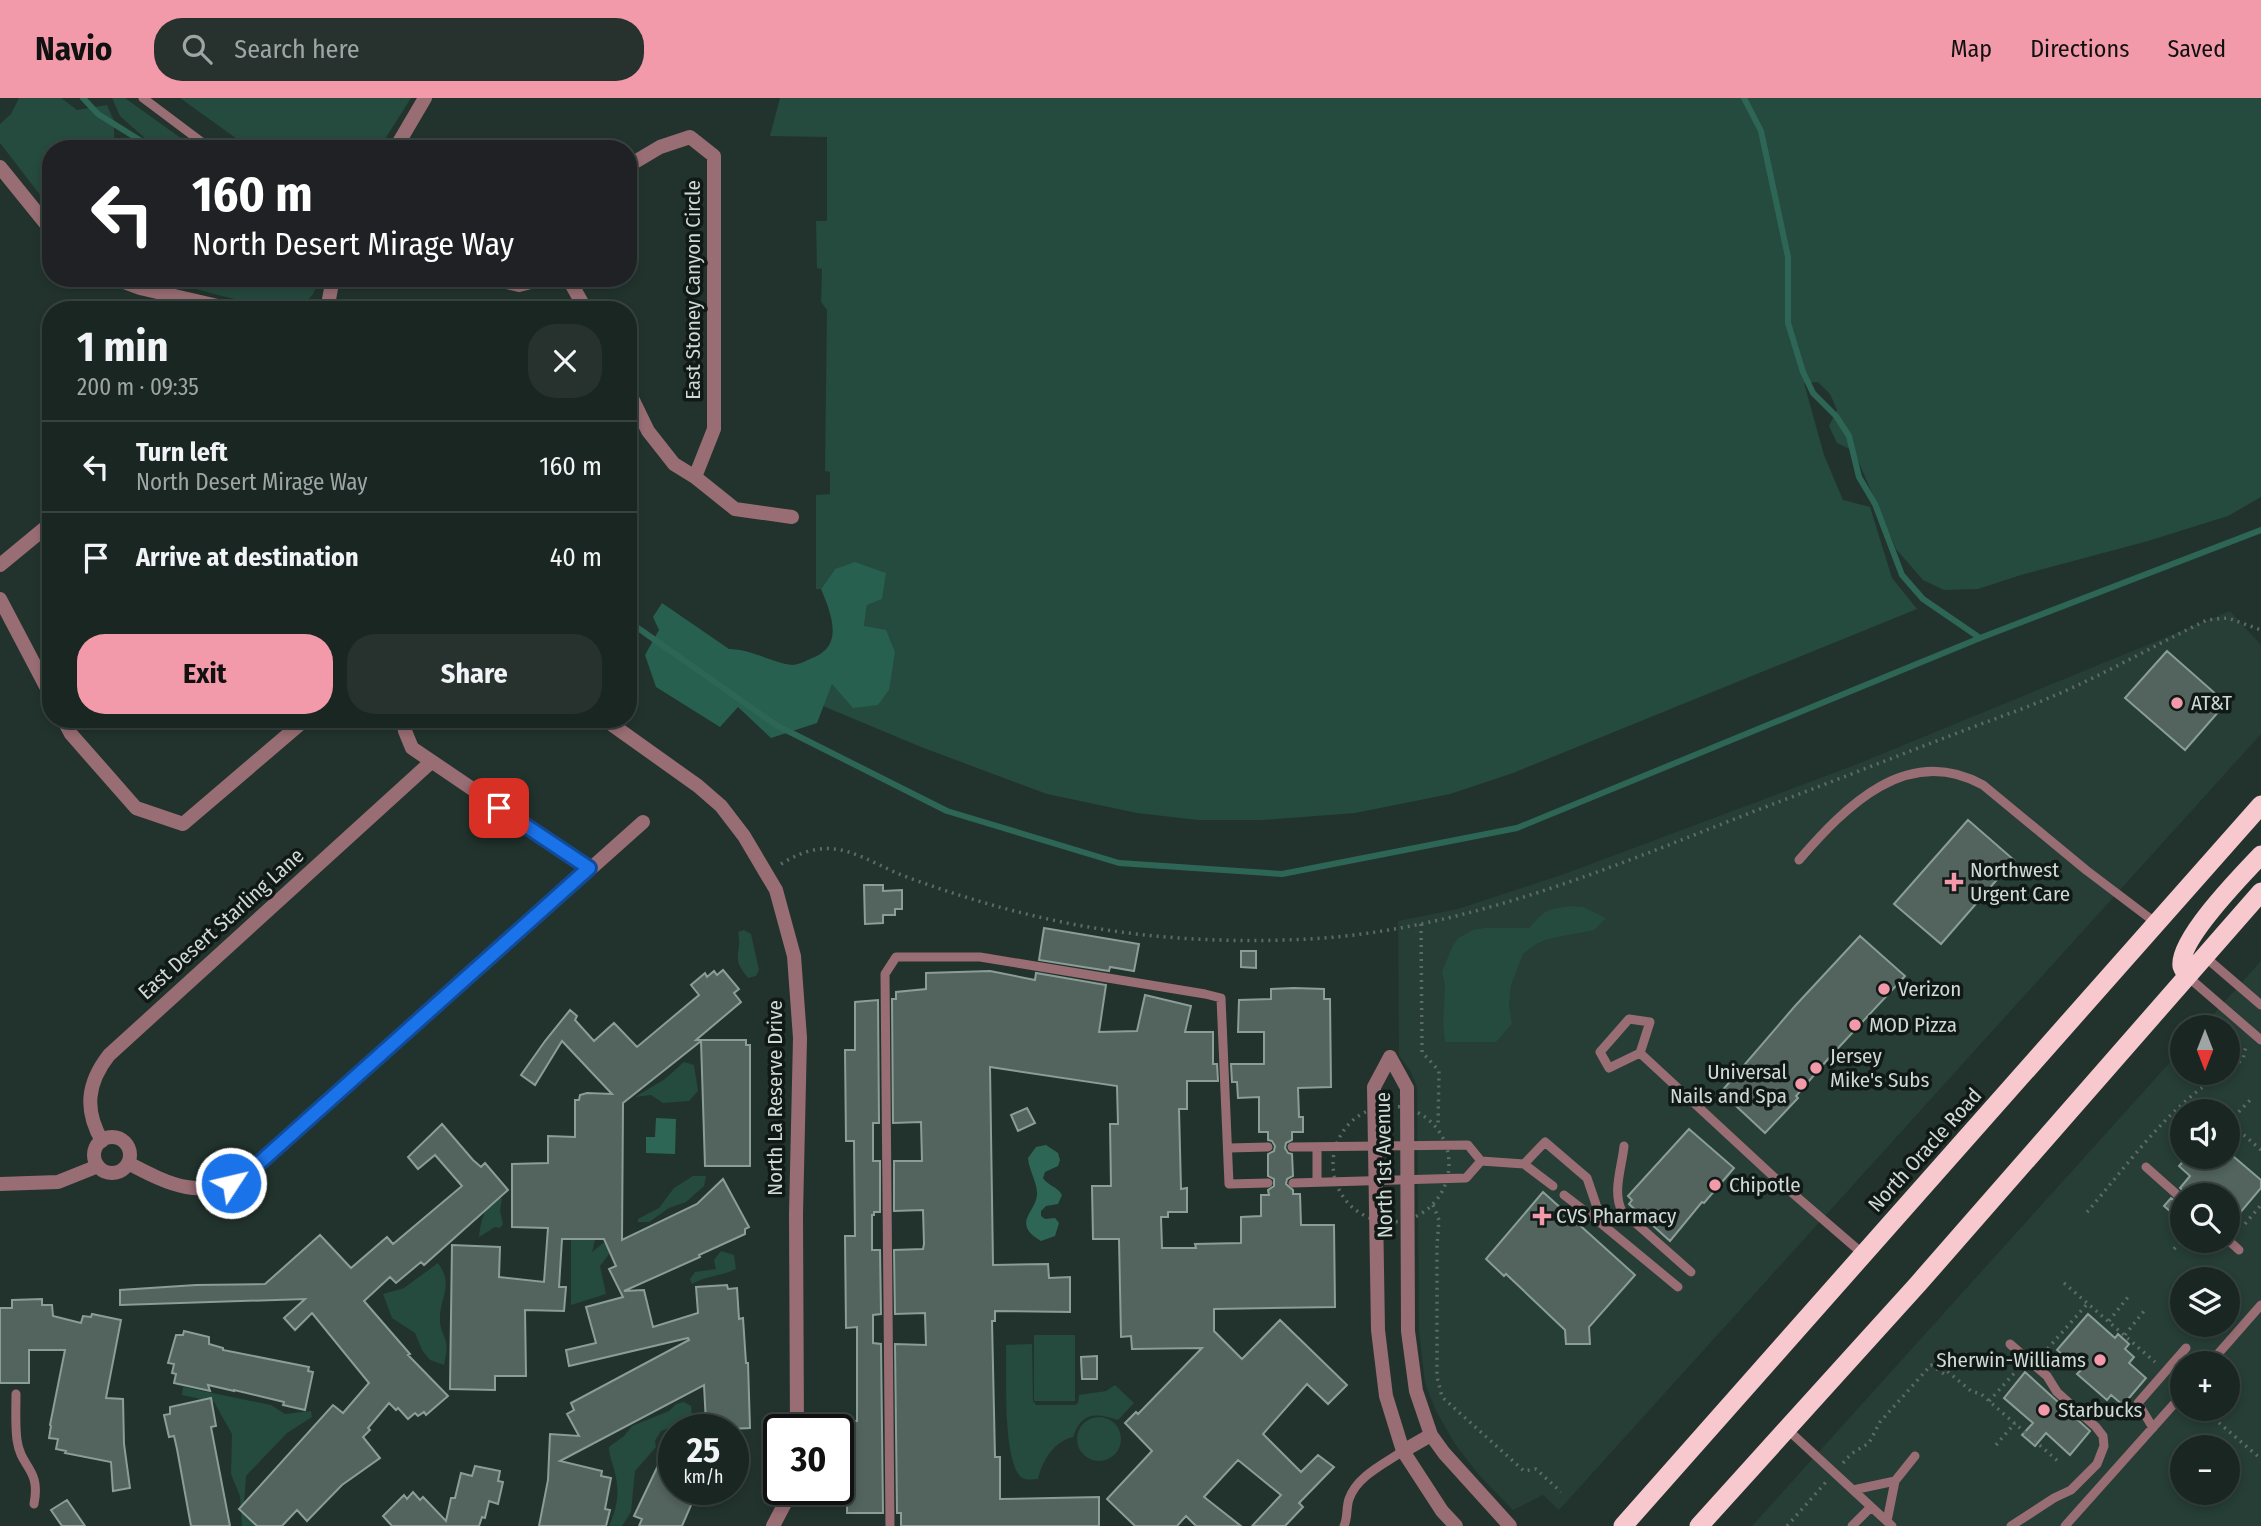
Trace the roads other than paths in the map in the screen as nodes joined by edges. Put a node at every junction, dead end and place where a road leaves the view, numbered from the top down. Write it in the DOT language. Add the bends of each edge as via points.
graph roads {
  1 [pos="143,98"];
  2 [pos="425,98"];
  3 [pos="199,140"];
  4 [pos="399,140"];
  5 [pos="637,161"];
  6 [pos="0,167"];
  7 [pos="42,219"];
  8 [pos="137,287"];
  9 [pos="179,301"];
  10 [pos="637,408"];
  11 [pos="695,477"];
  12 [pos="792,517"];
  13 [pos="42,530"];
  14 [pos="0,565"];
  15 [pos="0,599"];
  16 [pos="42,679"];
  17 [pos="68,728"];
  18 [pos="295,728"];
  19 [pos="404,728"];
  20 [pos="617,728"];
  21 [pos="431,762"];
  22 [pos="2261,805"];
  23 [pos="643,822"];
  24 [pos="2261,855"];
  25 [pos="1799,860"];
  26 [pos="589,868"];
  27 [pos="2261,892"];
  28 [pos="2156,923"];
  29 [pos="2204,956"];
  30 [pos="2187,976"];
  31 [pos="2261,1005"];
  32 [pos="2261,1040"];
  33 [pos="1640,1053"];
  34 [pos="102,1141"];
  35 [pos="1374,1146"];
  36 [pos="1407,1146"];
  37 [pos="1625,1146"];
  38 [pos="1268,1147"];
  39 [pos="1292,1147"];
  40 [pos="1317,1147"];
  41 [pos="1229,1149"];
  42 [pos="1481,1160"];
  43 [pos="128,1163"];
  44 [pos="1524,1164"];
  45 [pos="97,1166"];
  46 [pos="2146,1167"];
  47 [pos="1407,1180"];
  48 [pos="1375,1181"];
  49 [pos="1317,1182"];
  50 [pos="1268,1183"];
  51 [pos="1293,1183"];
  52 [pos="0,1184"];
  53 [pos="1553,1186"];
  54 [pos="2170,1188"];
  55 [pos="1564,1195"];
  56 [pos="1603,1225"];
  57 [pos="1863,1254"];
  58 [pos="1691,1272"];
  59 [pos="1678,1287"];
  60 [pos="2261,1305"];
  61 [pos="2010,1344"];
  62 [pos="2186,1348"];
  63 [pos="2221,1351"];
  64 [pos="16,1394"];
  65 [pos="2170,1409"];
  66 [pos="797,1414"];
  67 [pos="2153,1428"];
  68 [pos="1788,1430"];
  69 [pos="1431,1435"];
  70 [pos="1403,1451"];
  71 [pos="1914,1455"];
  72 [pos="1895,1481"];
  73 [pos="1853,1490"];
  74 [pos="34,1504"];
  75 [pos="784,1505"];
  76 [pos="1871,1507"];
  77 [pos="1889,1524"];
  78 [pos="773,1526"];
  79 [pos="890,1526"];
  80 [pos="1344,1526"];
  81 [pos="1456,1526"];
  82 [pos="1510,1526"];
  83 [pos="1623,1526"];
  84 [pos="1699,1526"];
  85 [pos="1852,1526"];
  86 [pos="2011,1526"];
  87 [pos="2065,1526"];
  1 -- 3 [label="lane"];
  2 -- 4 [label="street"];
  5 -- 11 [label="street, East Stoney Canyon Circle" via="690,137 714,156 714,429"];
  6 -- 7 [label="street"];
  8 -- 9 [label="street"];
  10 -- 11 [label="street" via="674,464"];
  11 -- 12 [label="street" via="736,509"];
  13 -- 14 [label="street"];
  15 -- 16 [label="street"];
  17 -- 18 [label="street" via="136,808 183,824"];
  19 -- 21 [label="street" via="412,748"];
  20 -- 66 [label="street, North La Reserve Drive" via="698,786 744,836 776,890 794,956 800,1038"];
  21 -- 26 [label="street"];
  21 -- 34 [label="street, East Desert Starling Lane" via="108,1055 96,1077 90,1107 92,1124"];
  22 -- 28 [label="highway, North Oracle Road"];
  23 -- 26 [label="street"];
  24 -- 30 [label="highway" via="2201,923 2185,949 2182,965"];
  25 -- 28 [label="lane" via="1853,804 1896,777 1926,771 1966,776"];
  26 -- 43 [label="street" via="247,1174 231,1183 197,1189 169,1183"];
  27 -- 29 [label="highway"];
  28 -- 57 [label="highway, North Oracle Road"];
  29 -- 30 [label="highway"];
  29 -- 31 [label="lane"];
  30 -- 32 [label="lane"];
  30 -- 68 [label="highway"];
  33 -- 33 [label="lane" via="1609,1068 1600,1052 1629,1019 1650,1022"];
  33 -- 57 [label="lane"];
  34 -- 43 [label="street" via="122,1141 129,1151"];
  34 -- 45 [label="street" via="94,1154"];
  35 -- 36 [label="lane"];
  35 -- 36 [label="street, North 1st Avenue" via="1374,1087 1390,1057 1407,1088"];
  35 -- 40 [label="lane"];
  35 -- 48 [label="street, North 1st Avenue"];
  36 -- 42 [label="lane" via="1468,1145"];
  36 -- 47 [label="street, North 1st Avenue"];
  37 -- 58 [label="lane" via="1617,1192 1622,1211"];
  38 -- 41 [label="lane"];
  39 -- 40 [label="lane"];
  40 -- 49 [label="lane"];
  41 -- 50 [label="lane" via="1229,1184"];
  41 -- 79 [label="lane" via="1221,998 980,957 896,957 885,974"];
  42 -- 44 [label="lane"];
  42 -- 47 [label="lane" via="1466,1178"];
  43 -- 45 [label="street" via="114,1173"];
  44 -- 53 [label="lane"];
  44 -- 56 [label="lane" via="1545,1142 1587,1178"];
  45 -- 52 [label="street" via="58,1182"];
  46 -- 54 [label="lane"];
  47 -- 48 [label="lane"];
  47 -- 69 [label="street, North 1st Avenue" via="1409,1342 1416,1391"];
  48 -- 49 [label="lane"];
  48 -- 70 [label="street, North 1st Avenue" via="1381,1365"];
  49 -- 51 [label="lane"];
  55 -- 56 [label="lane"];
  56 -- 59 [label="lane"];
  57 -- 83 [label="highway, North Oracle Road"];
  60 -- 63 [label="lane"];
  61 -- 86 [label="lane" via="2096,1427 2104,1446 2098,1464 2071,1490"];
  62 -- 67 [label="lane" via="2138,1404"];
  64 -- 74 [label="lane" via="17,1440 35,1477"];
  65 -- 67 [label="lane"];
  67 -- 87 [label="lane"];
  68 -- 73 [label="lane"];
  68 -- 84 [label="highway"];
  69 -- 70 [label="street"];
  69 -- 82 [label="street, North 1st Avenue"];
  70 -- 80 [label="lane" via="1355,1488"];
  70 -- 81 [label="street, North 1st Avenue"];
  71 -- 72 [label="lane"];
  72 -- 73 [label="lane"];
  72 -- 77 [label="lane"];
  73 -- 76 [label="lane"];
  75 -- 78 [label="street"];
  76 -- 77 [label="lane"];
  76 -- 85 [label="lane"];
}
